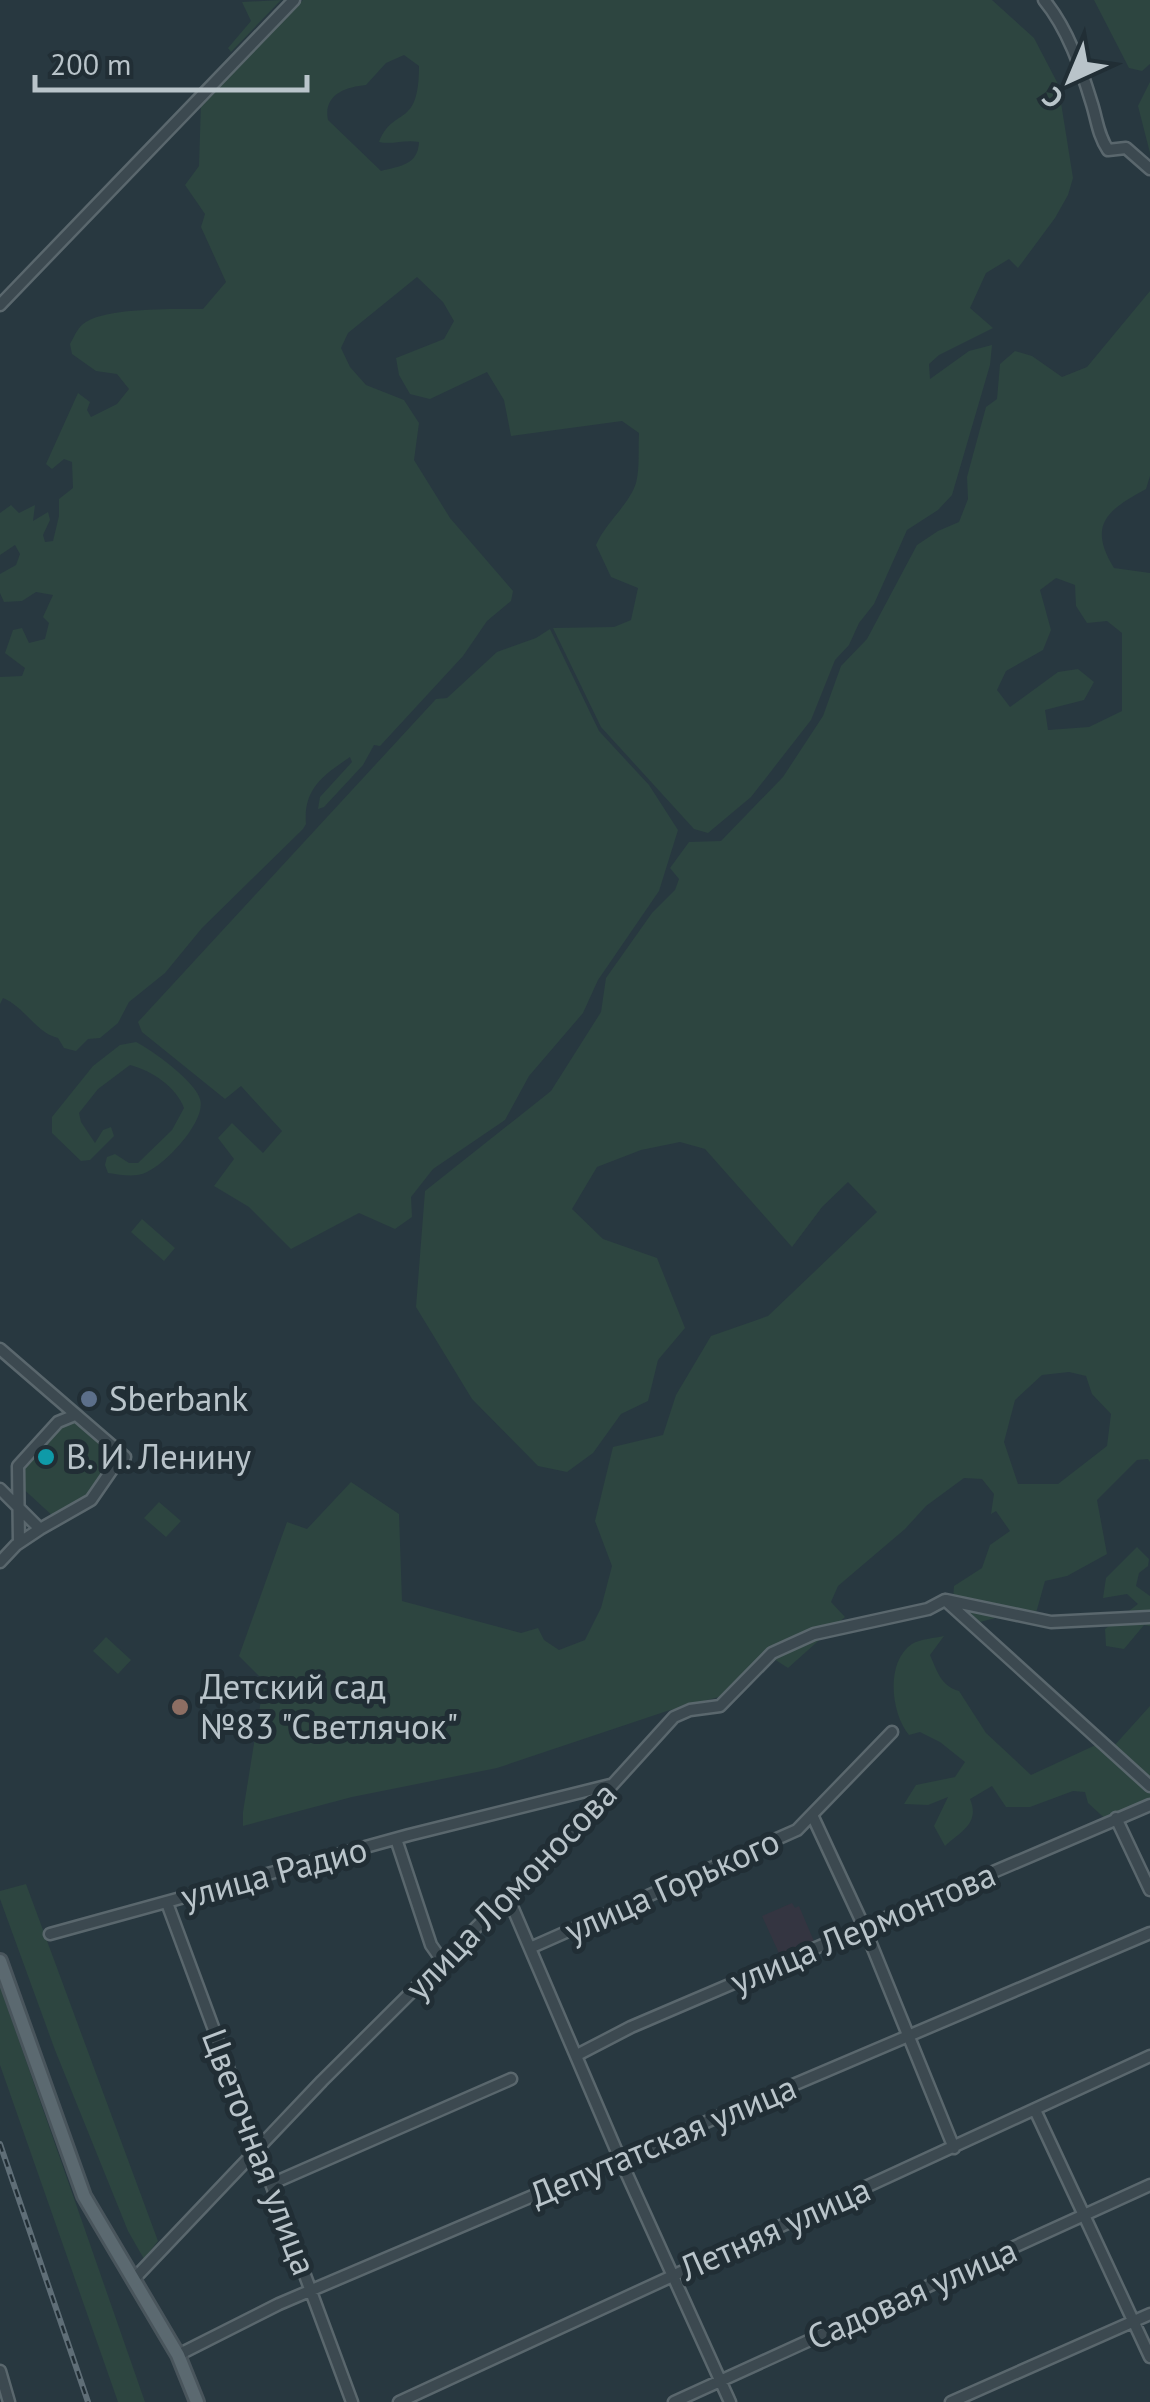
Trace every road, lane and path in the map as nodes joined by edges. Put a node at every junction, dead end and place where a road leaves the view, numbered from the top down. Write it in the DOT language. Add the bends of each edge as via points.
graph roads {
  1 [pos="294,0"];
  2 [pos="1044,0"];
  3 [pos="1150,169"];
  4 [pos="0,305"];
  5 [pos="0,1349"];
  6 [pos="75,1414"];
  7 [pos="0,1489"];
  8 [pos="17,1506"];
  9 [pos="40,1529"];
  10 [pos="19,1543"];
  11 [pos="0,1562"];
  12 [pos="945,1600"];
  13 [pos="1150,1617"];
  14 [pos="892,1732"];
  15 [pos="613,1784"];
  16 [pos="1150,1786"];
  17 [pos="1150,1805"];
  18 [pos="813,1818"];
  19 [pos="1116,1818"];
  20 [pos="396,1839"];
  21 [pos="1150,1890"];
  22 [pos="508,1897"];
  23 [pos="167,1902"];
  24 [pos="865,1929"];
  25 [pos="1150,1932"];
  26 [pos="50,1934"];
  27 [pos="530,1948"];
  28 [pos="0,1961"];
  29 [pos="443,1962"];
  30 [pos="910,2035"];
  31 [pos="577,2055"];
  32 [pos="1150,2056"];
  33 [pos="511,2079"];
  34 [pos="1035,2110"];
  35 [pos="257,2148"];
  36 [pos="954,2148"];
  37 [pos="620,2159"];
  38 [pos="271,2184"];
  39 [pos="1150,2186"];
  40 [pos="1084,2216"];
  41 [pos="673,2276"];
  42 [pos="133,2280"];
  43 [pos="312,2290"];
  44 [pos="1150,2314"];
  45 [pos="1134,2322"];
  46 [pos="178,2356"];
  47 [pos="1150,2356"];
  48 [pos="0,2372"];
  49 [pos="721,2381"];
  50 [pos="9,2402"];
  51 [pos="197,2402"];
  52 [pos="352,2402"];
  53 [pos="399,2402"];
  54 [pos="674,2402"];
  55 [pos="730,2402"];
  56 [pos="951,2402"];
  1 -- 4 [label="street"];
  2 -- 3 [label="street" via="1072,47 1101,139 1108,150 1126,148"];
  5 -- 6 [label="street"];
  6 -- 8 [label="street" via="58,1422 18,1466"];
  6 -- 9 [label="street" via="124,1456 91,1500"];
  7 -- 8 [label="street"];
  8 -- 9 [label="street"];
  8 -- 10 [label="street"];
  9 -- 10 [label="street"];
  10 -- 11 [label="street"];
  12 -- 13 [label="street" via="1051,1622"];
  12 -- 15 [label="street, улица Ломоносова" via="814,1634 772,1653 720,1706 674,1717"];
  12 -- 16 [label="street"];
  14 -- 18 [label="street, улица Горького"];
  15 -- 20 [label="street, улица Радио"];
  15 -- 22 [label="street, улица Ломоносова"];
  17 -- 19 [label="street, улица Лермонтова"];
  18 -- 24 [label="street"];
  18 -- 27 [label="street, улица Горького" via="780,1840"];
  19 -- 21 [label="street"];
  19 -- 24 [label="street, улица Лермонтова"];
  20 -- 23 [label="street, улица Радио"];
  20 -- 29 [label="street" via="431,1945"];
  22 -- 27 [label="street"];
  22 -- 29 [label="street, улица Ломоносова"];
  23 -- 26 [label="street, улица Радио"];
  23 -- 35 [label="street, Цветочная улица"];
  24 -- 30 [label="street"];
  24 -- 31 [label="street, улица Лермонтова"];
  25 -- 30 [label="street, Депутатская улица"];
  27 -- 31 [label="street"];
  28 -- 42 [label="main road" via="84,2196"];
  29 -- 35 [label="street, улица Ломоносова"];
  30 -- 36 [label="street"];
  30 -- 37 [label="street, Депутатская улица"];
  31 -- 37 [label="street"];
  32 -- 34 [label="street, Летняя улица"];
  33 -- 38 [label="street"];
  34 -- 36 [label="street, Летняя улица"];
  34 -- 40 [label="street"];
  35 -- 38 [label="street, Цветочная улица"];
  35 -- 42 [label="street, улица Ломоносова"];
  36 -- 41 [label="street, Летняя улица"];
  37 -- 41 [label="street"];
  37 -- 43 [label="street, Депутатская улица"];
  38 -- 43 [label="street, Цветочная улица"];
  39 -- 40 [label="street, Садовая улица"];
  40 -- 45 [label="street"];
  40 -- 49 [label="street, Садовая улица"];
  41 -- 49 [label="street"];
  41 -- 53 [label="street, Летняя улица"];
  42 -- 46 [label="main road"];
  43 -- 46 [label="street, Депутатская улица"];
  43 -- 52 [label="street, Цветочная улица"];
  44 -- 45 [label="street"];
  45 -- 47 [label="street"];
  45 -- 56 [label="street"];
  46 -- 51 [label="main road"];
  48 -- 50 [label="street"];
  49 -- 54 [label="street, Садовая улица"];
  49 -- 55 [label="street"];
}
